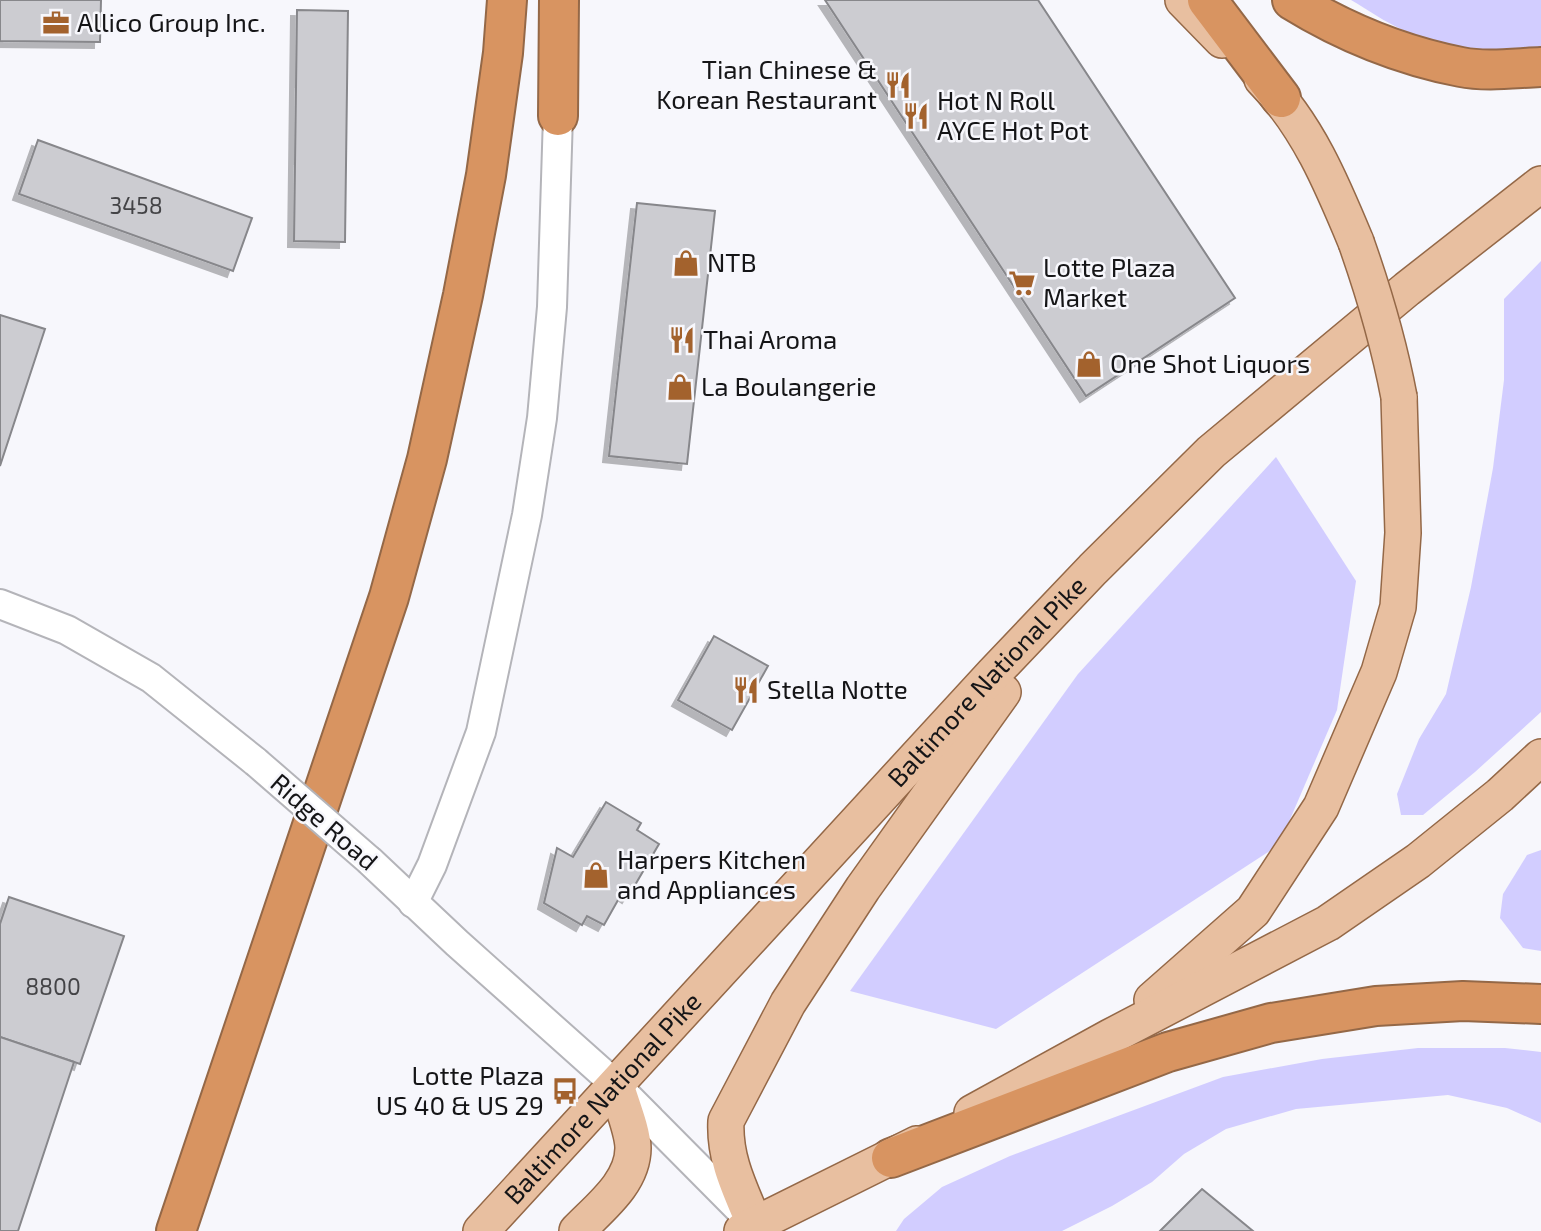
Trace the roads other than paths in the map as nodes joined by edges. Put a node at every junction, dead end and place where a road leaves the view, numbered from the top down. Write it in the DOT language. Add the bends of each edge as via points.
graph roads {
  1 [pos="507,0"];
  2 [pos="559,0"];
  3 [pos="1182,0"];
  4 [pos="1207,0"];
  5 [pos="1292,0"];
  6 [pos="1541,67"];
  7 [pos="1281,98"];
  8 [pos="558,116"];
  9 [pos="1541,184"];
  10 [pos="1093,569"];
  11 [pos="0,604"];
  12 [pos="1541,757"];
  13 [pos="413,902"];
  14 [pos="1541,1004"];
  15 [pos="1110,1037"];
  16 [pos="616,1085"];
  17 [pos="891,1158"];
  18 [pos="753,1228"];
  19 [pos="176,1231"];
  20 [pos="481,1231"];
  21 [pos="577,1231"];
  1 -- 19 [label="highway" via="486,175 427,459 389,597"];
  2 -- 8 [label="highway"];
  3 -- 7 [label="main road"];
  4 -- 7 [label="highway"];
  5 -- 6 [label="highway" via="1374,43 1426,58 1463,67"];
  7 -- 15 [label="main road, bridge" via="1326,170 1356,242 1390,351 1399,397 1403,533 1398,607 1379,672 1321,807 1254,911"];
  8 -- 13 [label="street" via="552,307 527,515 481,732 432,865"];
  9 -- 10 [label="main road, Baltimore National Pike" via="1212,452"];
  10 -- 16 [label="main road, Baltimore National Pike"];
  10 -- 18 [label="main road" via="863,888 788,1003 726,1121 729,1162"];
  11 -- 13 [label="street, Ridge Road, bridge" via="67,630 151,678 256,762"];
  12 -- 15 [label="main road" via="1418,861 1328,923"];
  13 -- 16 [label="street, Ridge Road"];
  14 -- 17 [label="highway" via="1463,1001 1376,1006 1271,1023 1168,1052"];
  15 -- 17 [label="main road"];
  16 -- 18 [label="street, Ridge Road"];
  16 -- 20 [label="main road, Baltimore National Pike"];
  16 -- 21 [label="main road" via="633,1146 631,1169"];
  17 -- 18 [label="main road"];
}
